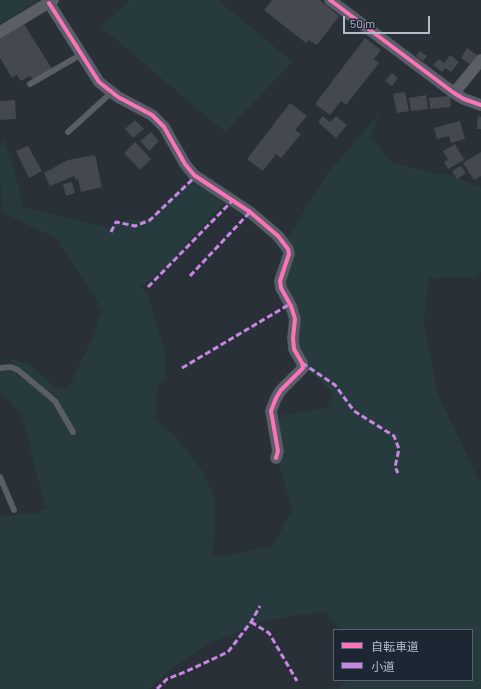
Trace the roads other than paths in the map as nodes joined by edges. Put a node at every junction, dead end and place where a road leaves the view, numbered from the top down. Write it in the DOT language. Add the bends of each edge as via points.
graph roads {
  1 [pos="330,0"];
  2 [pos="51,1"];
  3 [pos="0,32"];
  4 [pos="82,54"];
  5 [pos="481,60"];
  6 [pos="30,84"];
  7 [pos="112,92"];
  8 [pos="454,93"];
  9 [pos="481,105"];
  10 [pos="68,132"];
  11 [pos="0,368"];
  12 [pos="73,432"];
  13 [pos="276,458"];
  14 [pos="0,477"];
  15 [pos="14,510"];
  1 -- 8 [label="street"];
  2 -- 3 [label="street"];
  2 -- 4 [label="street"];
  4 -- 6 [label="lane"];
  4 -- 7 [label="street" via="99,82"];
  5 -- 8 [label="street"];
  7 -- 10 [label="lane"];
  7 -- 13 [label="street" via="152,115 164,127 194,175 250,212 278,236 288,249 289,254 280,282 295,319 294,349 303,368 281,390 271,411 278,451"];
  8 -- 9 [label="street"];
  11 -- 12 [label="lane" via="11,367 18,370 55,401"];
  14 -- 15 [label="lane"];
}
